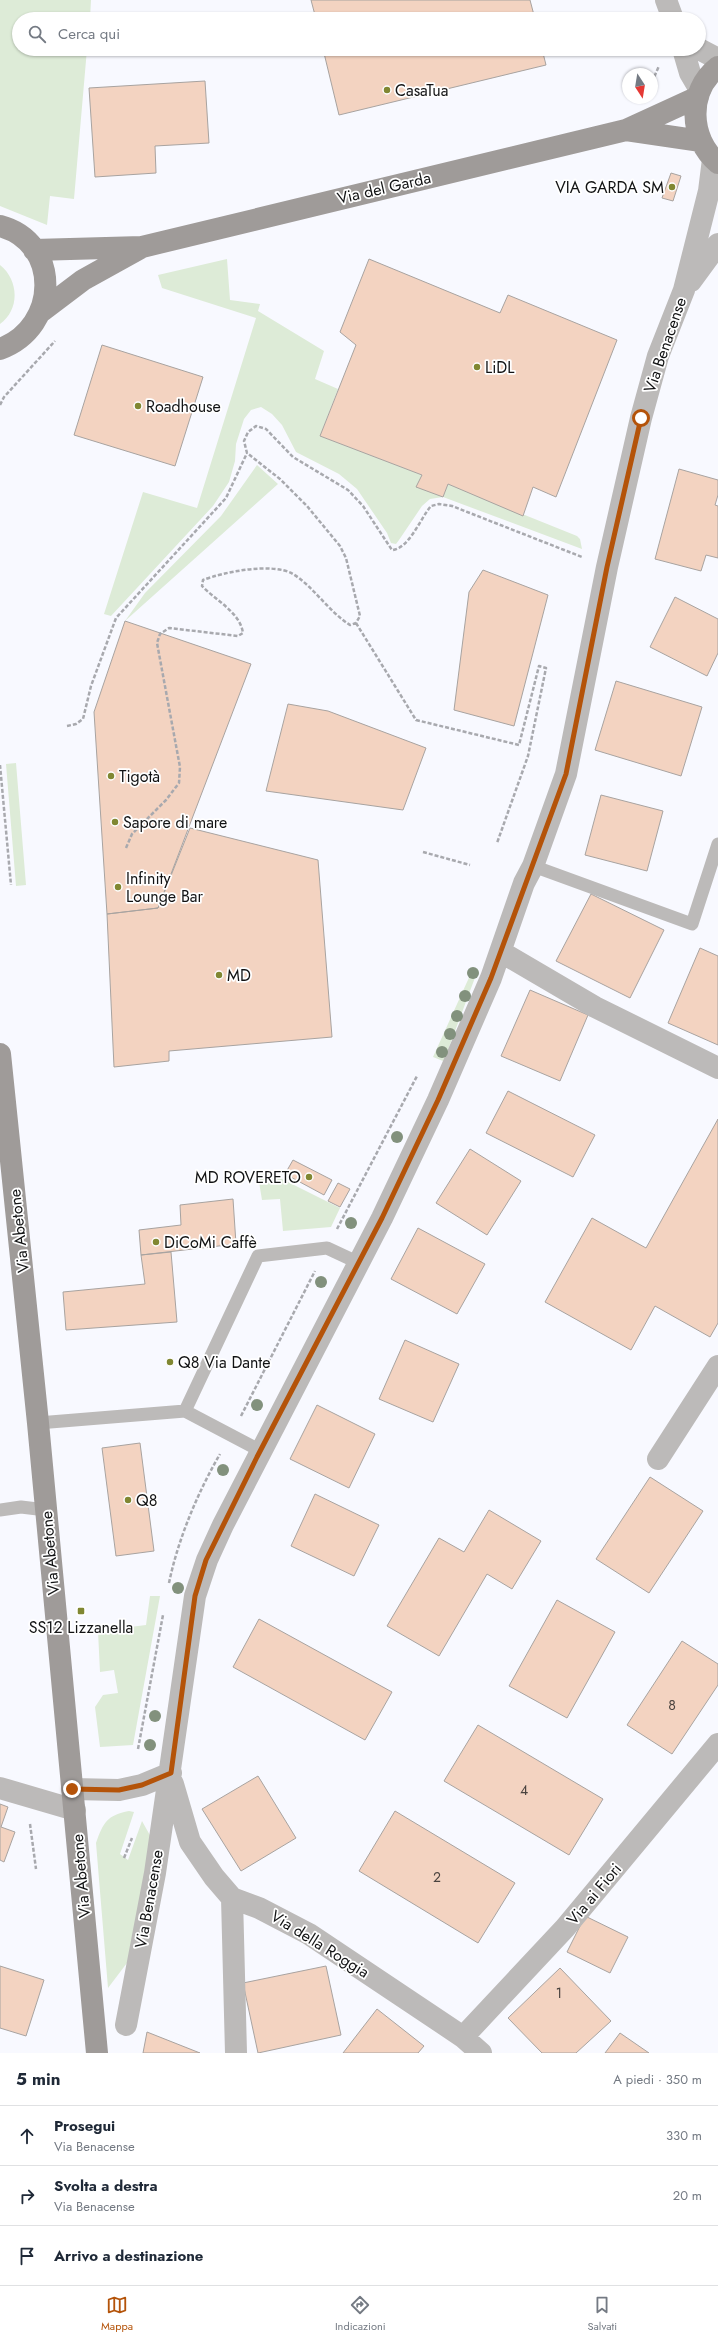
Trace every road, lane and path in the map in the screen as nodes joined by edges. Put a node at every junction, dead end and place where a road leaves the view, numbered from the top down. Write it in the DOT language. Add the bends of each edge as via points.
graph roads {
  1 [pos="666,0"];
  2 [pos="671,12"];
  3 [pos="706,53"];
  4 [pos="686,56"];
  5 [pos="718,59"];
  6 [pos="718,67"];
  7 [pos="699,93"];
  8 [pos="626,130"];
  9 [pos="701,141"];
  10 [pos="716,161"];
  11 [pos="0,226"];
  12 [pos="718,244"];
  13 [pos="142,247"];
  14 [pos="34,250"];
  15 [pos="684,290"];
  16 [pos="42,311"];
  17 [pos="6,347"];
  18 [pos="0,364"];
  19 [pos="247,453"];
  20 [pos="607,567"];
  21 [pos="356,623"];
  22 [pos="67,726"];
  23 [pos="0,765"];
  24 [pos="497,843"];
  25 [pos="718,844"];
  26 [pos="126,848"];
  27 [pos="423,852"];
  28 [pos="470,865"];
  29 [pos="533,866"];
  30 [pos="11,885"];
  31 [pos="501,952"];
  32 [pos="0,1054"];
  33 [pos="718,1068"];
  34 [pos="418,1074"];
  35 [pos="342,1220"];
  36 [pos="357,1262"];
  37 [pos="312,1279"];
  38 [pos="718,1366"];
  39 [pos="185,1410"];
  40 [pos="243,1412"];
  41 [pos="38,1422"];
  42 [pos="261,1451"];
  43 [pos="658,1459"];
  44 [pos="0,1510"];
  45 [pos="46,1510"];
  46 [pos="718,1744"];
  47 [pos="171,1773"];
  48 [pos="0,1788"];
  49 [pos="74,1800"];
  50 [pos="29,1819"];
  51 [pos="36,1869"];
  52 [pos="232,1898"];
  53 [pos="126,2025"];
  54 [pos="463,2037"];
  55 [pos="96,2053"];
  56 [pos="236,2053"];
  57 [pos="481,2053"];
  1 -- 2 [label="street"];
  3 -- 5 [label="street"];
  4 -- 7 [label="street"];
  6 -- 7 [label="main road"];
  7 -- 8 [label="main road, Via del Garda"];
  7 -- 9 [label="main road" via="695,119"];
  8 -- 9 [label="main road, Via del Garda"];
  8 -- 13 [label="main road, Via del Garda"];
  9 -- 10 [label="main road"];
  10 -- 15 [label="street"];
  11 -- 14 [label="main road" via="22,237"];
  12 -- 15 [label="street"];
  13 -- 14 [label="main road, Via del Garda"];
  13 -- 16 [label="main road, Via del Garda" via="83,280"];
  14 -- 16 [label="main road" via="43,268 46,287"];
  15 -- 20 [label="street, Via Benacense" via="658,356"];
  16 -- 17 [label="main road" via="26,335"];
  17 -- 18 [label="main road"];
  19 -- 20 [label="path" via="244,441 248,432 256,426 266,429 293,457 348,490 363,506 392,550 405,544 431,506 439,504 452,506"];
  19 -- 21 [label="path" via="280,479 307,506 340,546 346,558 360,616"];
  19 -- 22 [label="path" via="226,498 116,618 91,686 83,719"];
  20 -- 29 [label="street, Via Benacense" via="566,774"];
  21 -- 24 [label="path" via="416,720 519,745 539,666 546,668 528,756"];
  21 -- 26 [label="path" via="350,625 344,622 292,574 277,569 218,574 202,580 202,586 236,617 243,632 238,636 169,628 160,634 157,643 180,767 179,783 132,834"];
  23 -- 30 [label="path"];
  25 -- 29 [label="lane" via="692,924"];
  27 -- 28 [label="path"];
  29 -- 31 [label="street, Via Benacense" via="524,883"];
  31 -- 33 [label="street" via="595,1007"];
  31 -- 36 [label="street, Via Benacense" via="438,1100 382,1218"];
  32 -- 41 [label="main road, Via Abetone"];
  34 -- 35 [label="path"];
  36 -- 39 [label="lane" via="327,1248 258,1256"];
  36 -- 42 [label="street, Via Benacense"];
  37 -- 40 [label="path"];
  38 -- 43 [label="street"];
  39 -- 41 [label="lane"];
  39 -- 42 [label="lane"];
  41 -- 45 [label="main road, Via Abetone"];
  42 -- 47 [label="street, Via Benacense" via="206,1560 195,1596"];
  44 -- 45 [label="lane" via="21,1507"];
  45 -- 49 [label="main road, Via Abetone"];
  46 -- 54 [label="street, Via ai Fiori" via="565,1928"];
  47 -- 49 [label="street" via="142,1785"];
  47 -- 52 [label="street, Via della Roggia" via="179,1811 190,1842"];
  47 -- 53 [label="street, Via Benacense"];
  48 -- 49 [label="street"];
  49 -- 55 [label="main road, Via Abetone"];
  50 -- 51 [label="path"];
  52 -- 54 [label="street, Via della Roggia" via="259,1908 309,1934"];
  52 -- 56 [label="street"];
  54 -- 57 [label="street, Via della Roggia"];
}
